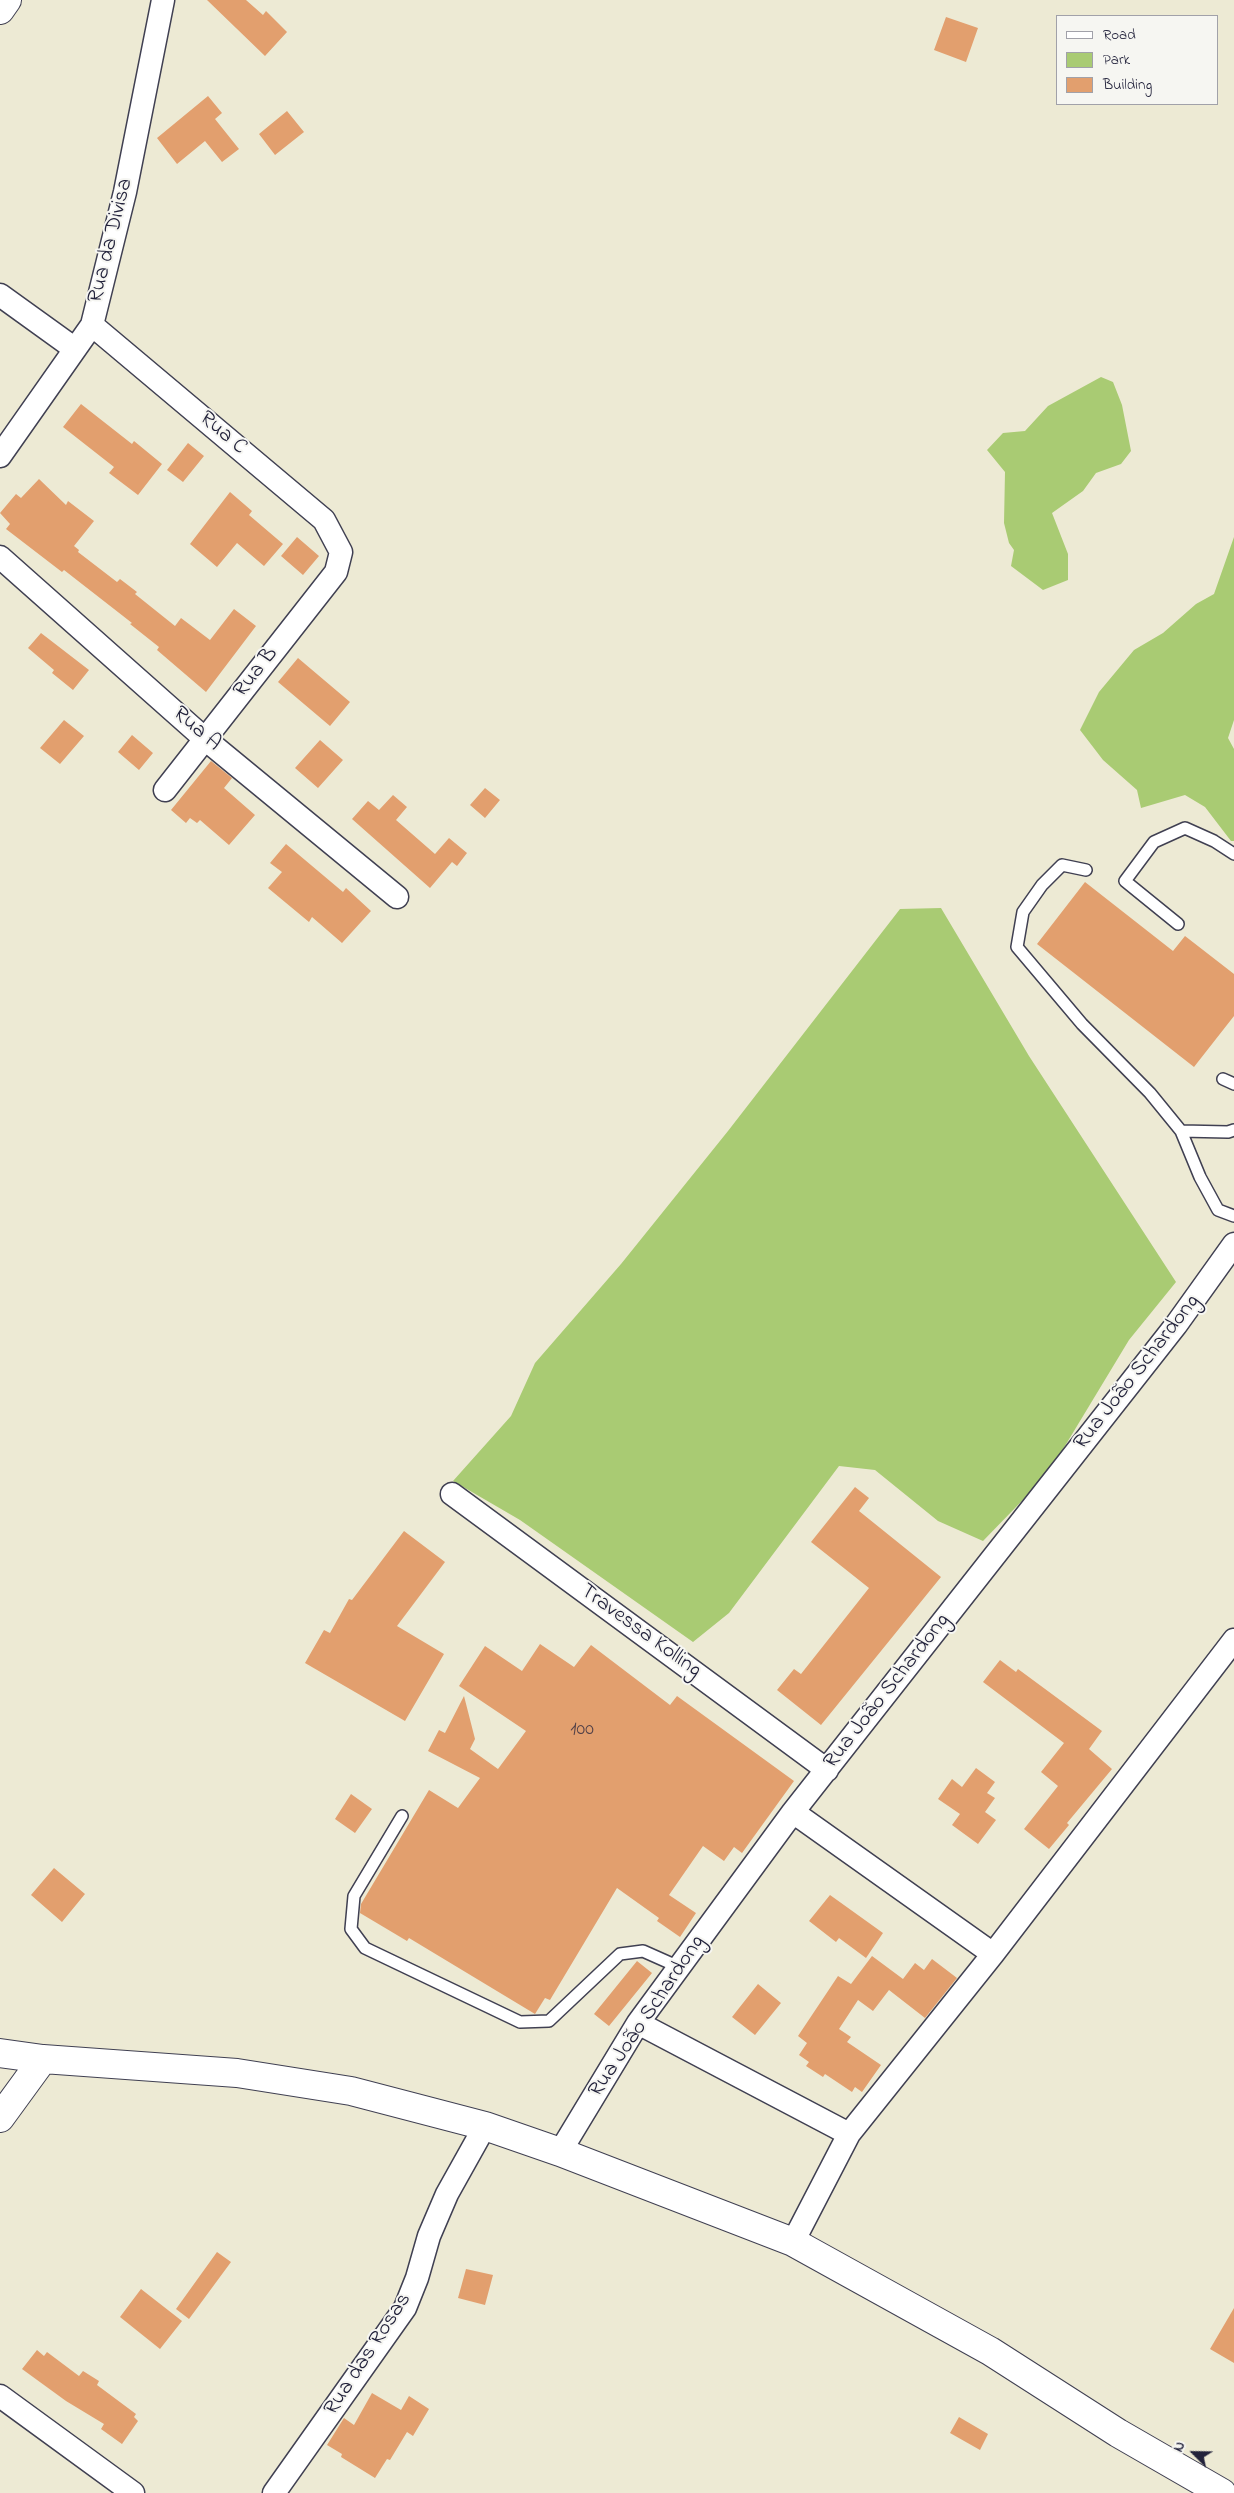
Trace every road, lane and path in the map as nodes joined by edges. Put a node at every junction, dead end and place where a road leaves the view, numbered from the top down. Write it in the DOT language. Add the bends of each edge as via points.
graph roads {
  1 [pos="8,0"];
  2 [pos="163,0"];
  3 [pos="0,10"];
  4 [pos="0,295"];
  5 [pos="92,326"];
  6 [pos="75,349"];
  7 [pos="0,456"];
  8 [pos="341,552"];
  9 [pos="0,557"];
  10 [pos="205,739"];
  11 [pos="165,790"];
  12 [pos="1234,854"];
  13 [pos="1086,870"];
  14 [pos="397,897"];
  15 [pos="1178,924"];
  16 [pos="1234,1130"];
  17 [pos="1181,1131"];
  18 [pos="1234,1216"];
  19 [pos="1234,1244"];
  20 [pos="452,1494"];
  21 [pos="1234,1640"];
  22 [pos="827,1770"];
  23 [pos="793,1812"];
  24 [pos="402,1816"];
  25 [pos="993,1954"];
  26 [pos="679,1967"];
  27 [pos="638,2023"];
  28 [pos="0,2053"];
  29 [pos="43,2059"];
  30 [pos="0,2118"];
  31 [pos="485,2126"];
  32 [pos="849,2134"];
  33 [pos="560,2152"];
  34 [pos="793,2242"];
  35 [pos="0,2396"];
  36 [pos="129,2492"];
  37 [pos="274,2493"];
  38 [pos="1222,2493"];
  1 -- 3 [label="main road"];
  2 -- 5 [label="street, Rua da Divisa" via="125,192"];
  4 -- 6 [label="street"];
  5 -- 6 [label="street, Rua da Divisa"];
  5 -- 8 [label="street, Rua C" via="324,520"];
  6 -- 7 [label="street, Rua da Divisa"];
  8 -- 10 [label="street, Rua B" via="336,572"];
  9 -- 10 [label="street, Rua A"];
  10 -- 11 [label="street, Rua B"];
  10 -- 14 [label="street, Rua A"];
  12 -- 15 [label="lane" via="1185,828 1154,842 1125,881"];
  13 -- 17 [label="lane" via="1062,865 1042,885 1023,912 1017,947 1076,1017 1150,1093"];
  16 -- 17 [label="lane"];
  17 -- 18 [label="lane" via="1218,1210"];
  19 -- 22 [label="street, Rua João Schardong" via="1176,1325"];
  20 -- 22 [label="street, Travessa Kolling"];
  21 -- 25 [label="street"];
  22 -- 23 [label="street, Rua João Schardong"];
  23 -- 25 [label="street"];
  23 -- 26 [label="street, Rua João Schardong"];
  24 -- 26 [label="lane" via="354,1896 352,1929 365,1948 520,2022 550,2021 620,1954 643,1951"];
  25 -- 32 [label="street"];
  26 -- 27 [label="street, Rua João Schardong"];
  27 -- 32 [label="street"];
  27 -- 33 [label="street, Rua João Schardong"];
  28 -- 29 [label="main road"];
  29 -- 30 [label="main road"];
  29 -- 31 [label="main road" via="237,2073 351,2091"];
  31 -- 33 [label="main road"];
  31 -- 37 [label="street, Rua das Rosas" via="428,2236 405,2308"];
  32 -- 34 [label="street"];
  33 -- 34 [label="main road"];
  34 -- 38 [label="main road" via="990,2351 1118,2433"];
  35 -- 36 [label="street"];
}
